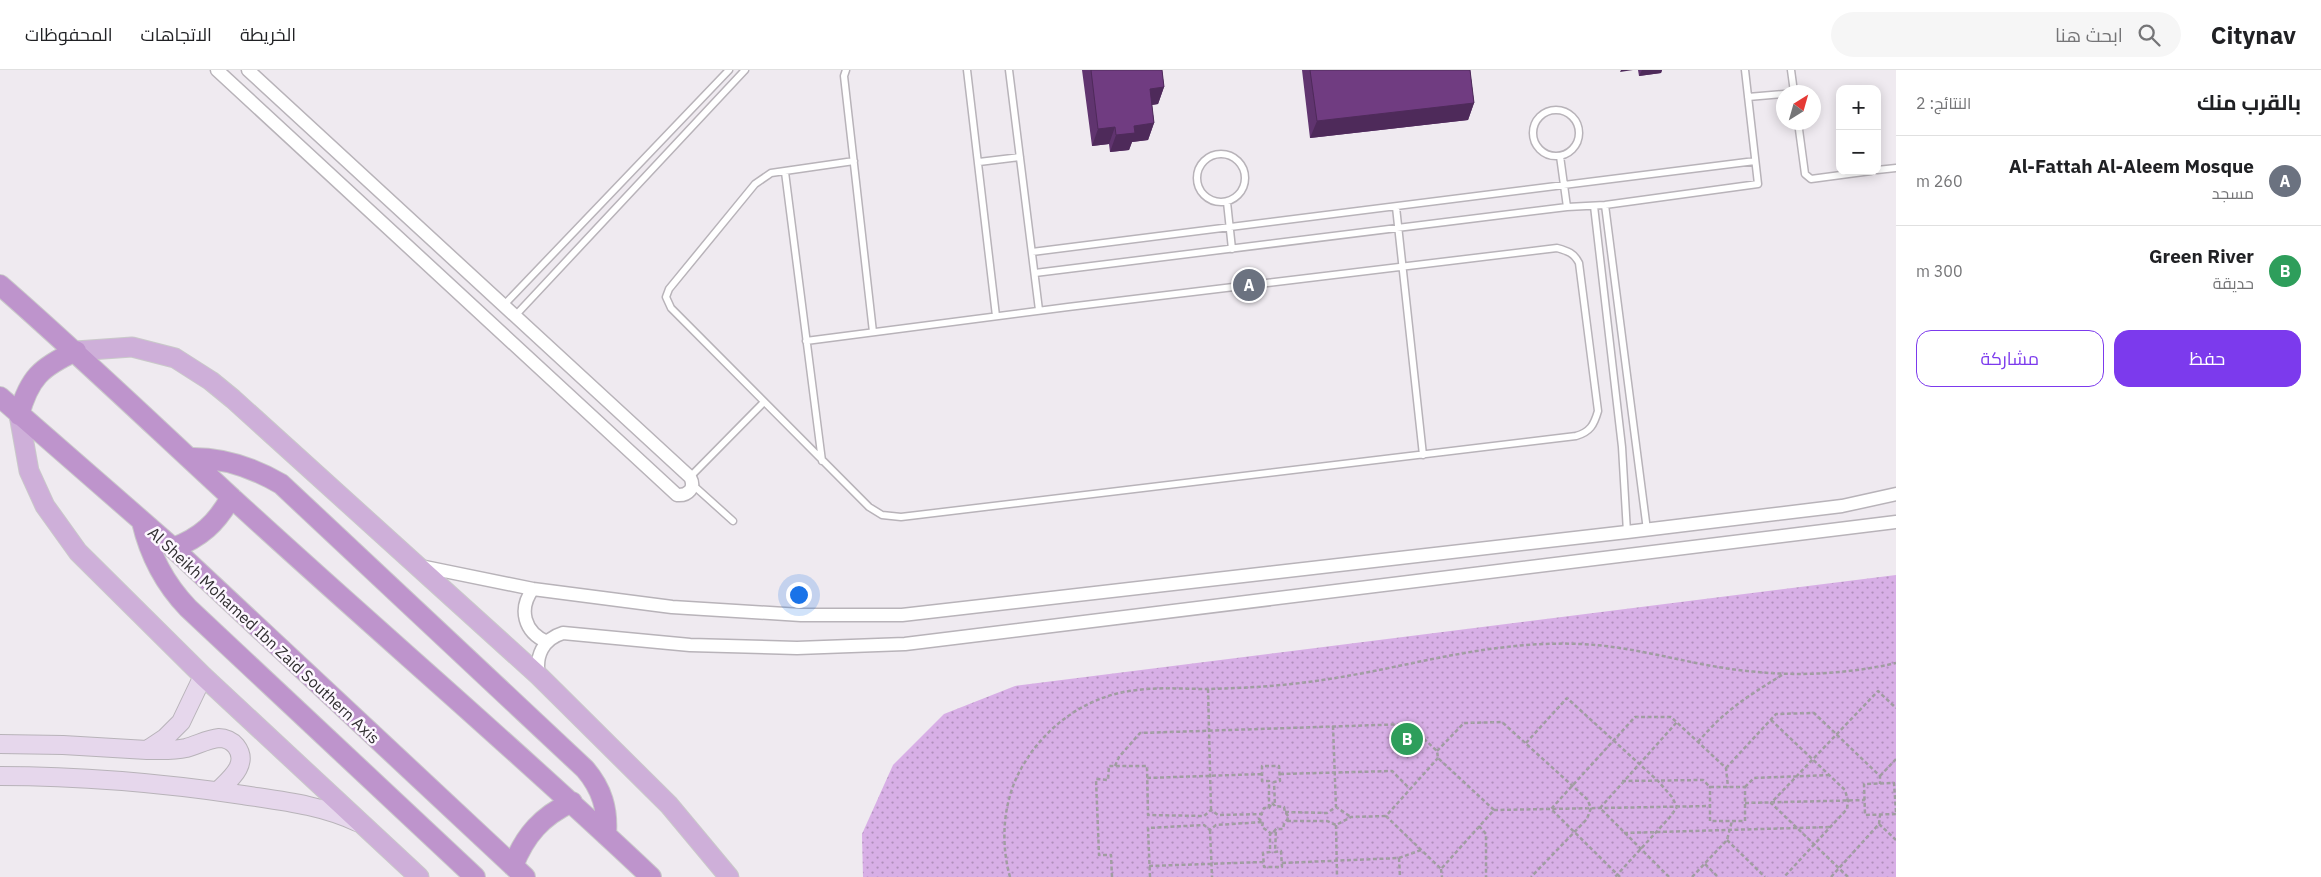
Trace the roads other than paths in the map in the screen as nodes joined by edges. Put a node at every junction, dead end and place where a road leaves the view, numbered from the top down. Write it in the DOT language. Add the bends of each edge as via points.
graph roads {
  1 [pos="216,70"];
  2 [pos="248,70"];
  3 [pos="729,70"];
  4 [pos="745,70"];
  5 [pos="846,70"];
  6 [pos="967,70"];
  7 [pos="1009,70"];
  8 [pos="1745,70"];
  9 [pos="1791,70"];
  10 [pos="1793,85"];
  11 [pos="1776,95"];
  12 [pos="1748,98"];
  13 [pos="1799,130"];
  14 [pos="1560,156"];
  15 [pos="1020,157"];
  16 [pos="854,161"];
  17 [pos="348,162"];
  18 [pos="979,162"];
  19 [pos="1756,162"];
  20 [pos="1896,168"];
  21 [pos="1881,170"];
  22 [pos="785,172"];
  23 [pos="1841,175"];
  24 [pos="333,178"];
  25 [pos="1564,185"];
  26 [pos="1226,202"];
  27 [pos="1605,205"];
  28 [pos="1594,206"];
  29 [pos="1396,207"];
  30 [pos="1567,207"];
  31 [pos="1230,227"];
  32 [pos="1398,228"];
  33 [pos="1232,249"];
  34 [pos="1032,252"];
  35 [pos="1403,266"];
  36 [pos="1035,273"];
  37 [pos="0,285"];
  38 [pos="503,306"];
  39 [pos="1039,310"];
  40 [pos="996,316"];
  41 [pos="514,317"];
  42 [pos="873,332"];
  43 [pos="806,341"];
  44 [pos="76,351"];
  45 [pos="0,397"];
  46 [pos="764,402"];
  47 [pos="18,415"];
  48 [pos="1424,455"];
  49 [pos="189,458"];
  50 [pos="822,461"];
  51 [pos="692,481"];
  52 [pos="1896,494"];
  53 [pos="231,497"];
  54 [pos="733,521"];
  55 [pos="142,522"];
  56 [pos="1896,522"];
  57 [pos="1647,530"];
  58 [pos="1627,532"];
  59 [pos="172,548"];
  60 [pos="418,566"];
  61 [pos="533,589"];
  62 [pos="547,642"];
  63 [pos="203,676"];
  64 [pos="540,676"];
  65 [pos="0,744"];
  66 [pos="147,750"];
  67 [pos="0,776"];
  68 [pos="218,791"];
  69 [pos="572,802"];
  70 [pos="361,823"];
  71 [pos="606,834"];
  72 [pos="519,872"];
  73 [pos="418,877"];
  74 [pos="475,877"];
  75 [pos="651,877"];
  76 [pos="729,877"];
  1 -- 24 [label="street"];
  2 -- 17 [label="street"];
  3 -- 38 [label="lane"];
  4 -- 41 [label="lane"];
  5 -- 16 [label="lane" via="844,76"];
  6 -- 18 [label="lane"];
  7 -- 15 [label="lane"];
  8 -- 12 [label="lane"];
  9 -- 10 [label="lane"];
  11 -- 12 [label="lane"];
  12 -- 19 [label="lane"];
  13 -- 23 [label="lane" via="1805,174 1811,179"];
  14 -- 14 [label="lane" via="1570,152 1578,143 1580,132 1570,114 1551,110 1540,116 1534,126 1533,138 1539,149 1549,155"];
  14 -- 25 [label="lane"];
  15 -- 18 [label="lane"];
  15 -- 34 [label="lane"];
  16 -- 22 [label="lane"];
  16 -- 42 [label="lane"];
  17 -- 24 [label="street"];
  17 -- 38 [label="street"];
  18 -- 40 [label="lane"];
  19 -- 25 [label="lane"];
  19 -- 27 [label="lane" via="1758,184"];
  20 -- 21 [label="lane"];
  22 -- 43 [label="lane"];
  22 -- 46 [label="lane" via="771,174 755,184 669,289 666,297 671,308"];
  24 -- 51 [label="street" via="677,494 687,494"];
  25 -- 29 [label="lane"];
  25 -- 30 [label="lane"];
  26 -- 26 [label="lane" via="1237,197 1245,176 1242,166 1234,158 1214,155 1203,162 1197,173 1198,186 1215,202"];
  26 -- 31 [label="lane"];
  27 -- 28 [label="lane"];
  27 -- 57 [label="lane"];
  28 -- 30 [label="lane"];
  28 -- 58 [label="lane" via="1622,447"];
  29 -- 31 [label="lane"];
  29 -- 32 [label="lane"];
  30 -- 32 [label="lane"];
  31 -- 33 [label="lane"];
  31 -- 34 [label="lane"];
  32 -- 33 [label="lane"];
  32 -- 35 [label="lane"];
  33 -- 36 [label="lane"];
  34 -- 36 [label="lane"];
  35 -- 39 [label="lane"];
  35 -- 48 [label="lane"];
  35 -- 48 [label="lane" via="1557,248 1575,256 1579,263 1598,411 1594,424 1576,436"];
  36 -- 39 [label="lane"];
  37 -- 44 [label="highway"];
  38 -- 41 [label="street"];
  39 -- 40 [label="lane"];
  40 -- 42 [label="lane"];
  41 -- 51 [label="street"];
  42 -- 43 [label="lane"];
  43 -- 50 [label="lane"];
  44 -- 47 [label="highway" via="42,370 26,390"];
  44 -- 49 [label="highway"];
  44 -- 60 [label="main road" via="132,346 175,358 233,399"];
  45 -- 47 [label="highway, Al Sheikh Mohamed Ibn Zaid Southern Axis"];
  46 -- 50 [label="lane"];
  46 -- 51 [label="lane"];
  47 -- 55 [label="highway, Al Sheikh Mohamed Ibn Zaid Southern Axis"];
  47 -- 63 [label="main road" via="29,471 45,506 78,552"];
  48 -- 50 [label="lane" via="900,517 882,516 869,507"];
  49 -- 53 [label="highway"];
  49 -- 71 [label="highway" via="233,462 281,484 585,770 603,798"];
  51 -- 54 [label="lane"];
  52 -- 57 [label="street" via="1842,506"];
  53 -- 59 [label="highway" via="223,511 201,534"];
  53 -- 69 [label="highway"];
  55 -- 59 [label="highway, Al Sheikh Mohamed Ibn Zaid Southern Axis"];
  55 -- 74 [label="highway" via="158,568 182,602"];
  56 -- 62 [label="street" via="905,644 797,648 709,645 563,633"];
  57 -- 58 [label="street"];
  58 -- 61 [label="street" via="902,615 801,616 609,600"];
  59 -- 72 [label="highway, Al Sheikh Mohamed Ibn Zaid Southern Axis"];
  60 -- 61 [label="street"];
  60 -- 64 [label="main road"];
  61 -- 62 [label="street" via="525,603 525,619 533,633"];
  62 -- 64 [label="street" via="538,658"];
  63 -- 66 [label="main road" via="181,722"];
  63 -- 70 [label="main road"];
  64 -- 76 [label="main road" via="669,806"];
  65 -- 66 [label="main road"];
  66 -- 68 [label="main road" via="185,748 216,738 227,740 236,746 240,764"];
  67 -- 68 [label="main road" via="116,779"];
  68 -- 70 [label="main road" via="320,808"];
  69 -- 71 [label="highway"];
  69 -- 72 [label="highway" via="541,821 529,834 519,849"];
  70 -- 73 [label="main road"];
  71 -- 75 [label="highway"];
}
